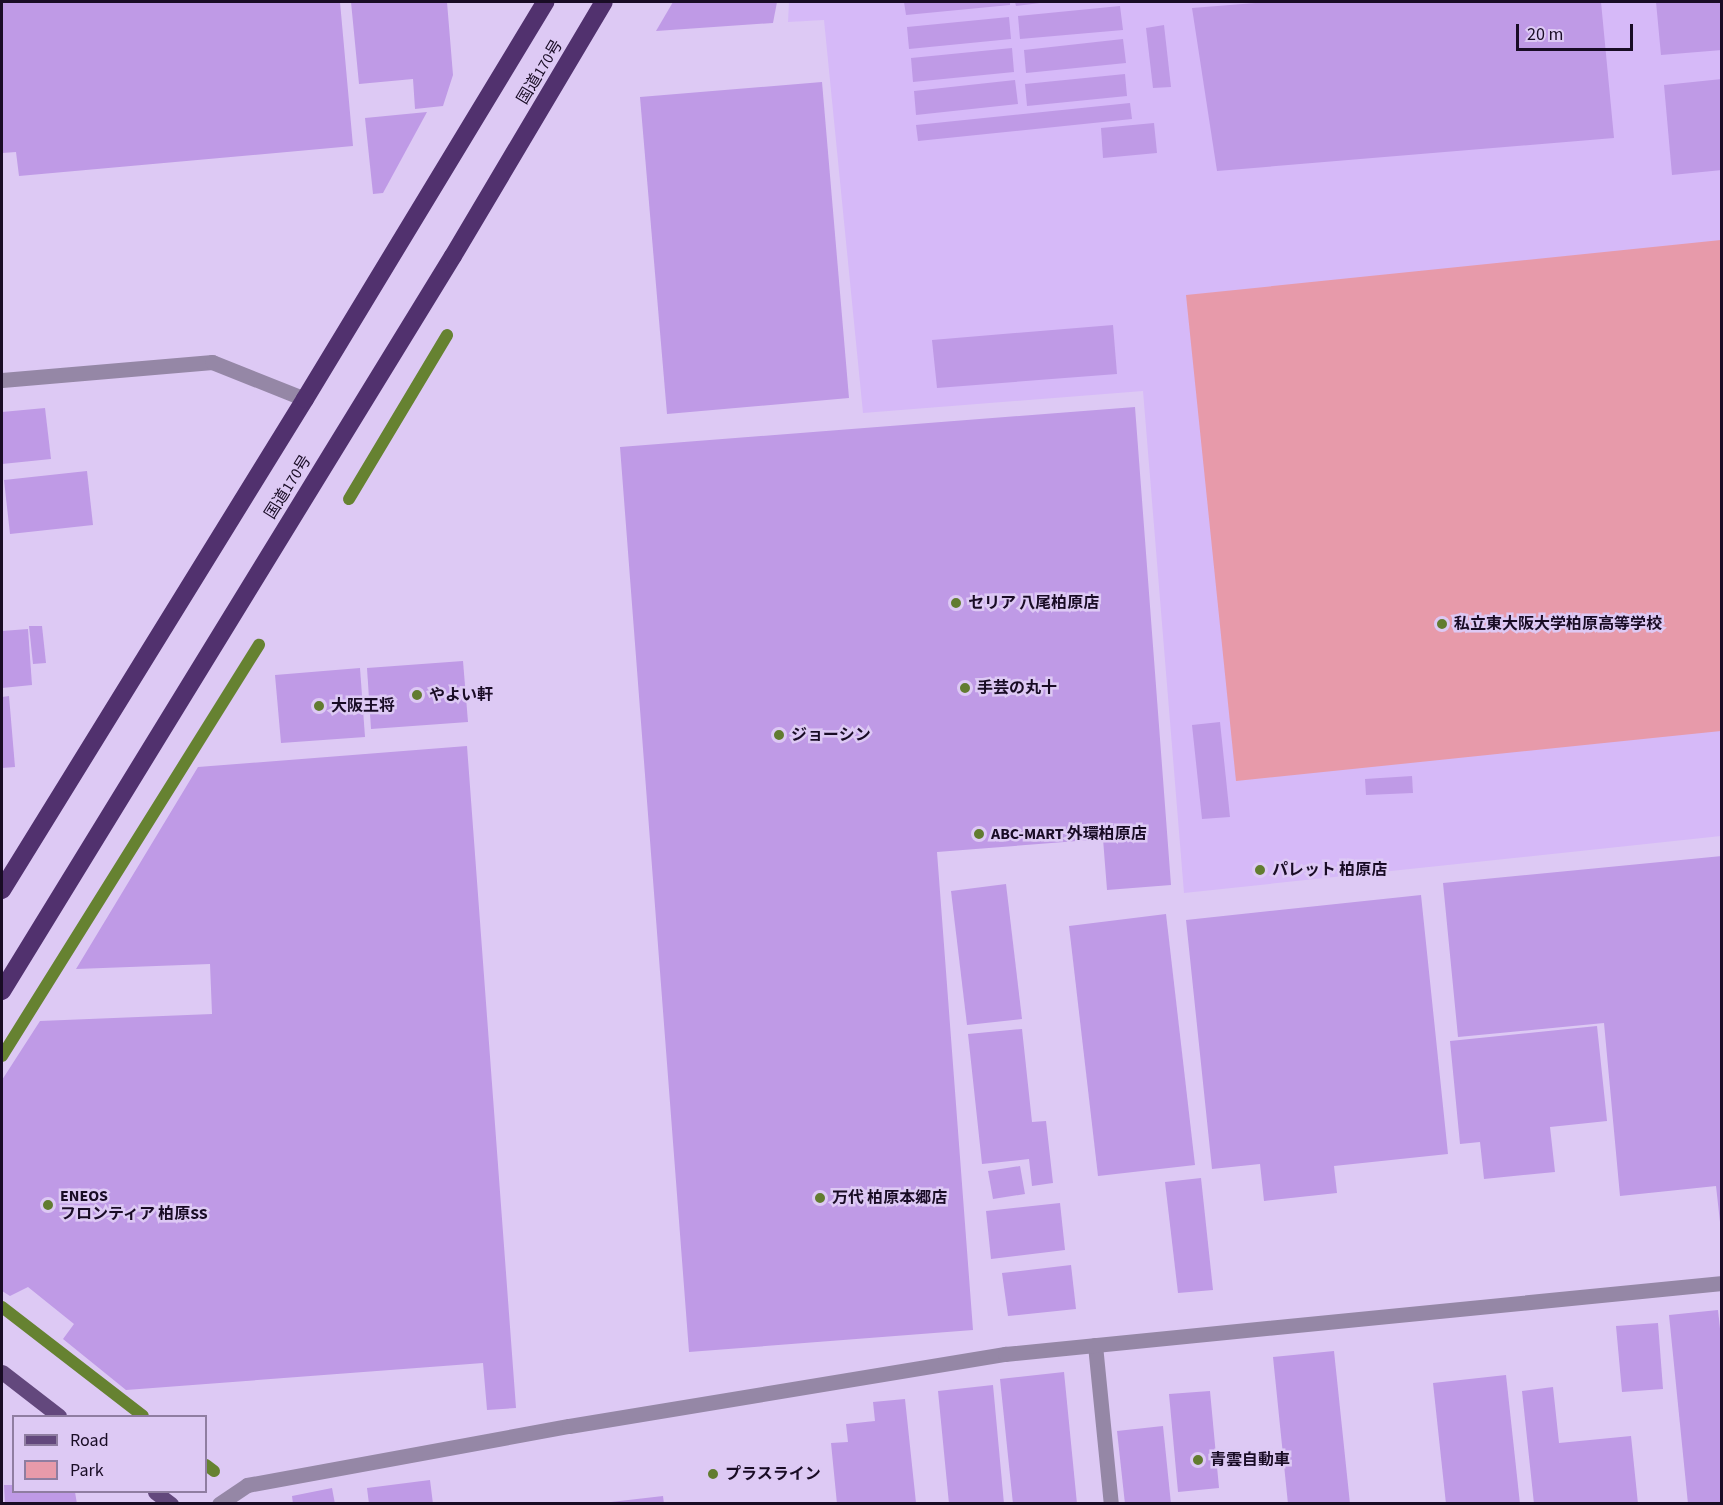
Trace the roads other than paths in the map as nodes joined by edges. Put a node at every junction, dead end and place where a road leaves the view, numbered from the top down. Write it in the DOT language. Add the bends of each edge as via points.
graph roads {
  1 [pos="545,2"];
  2 [pos="604,2"];
  3 [pos="2,380"];
  4 [pos="305,399"];
  5 [pos="2,890"];
  6 [pos="2,991"];
  7 [pos="1722,1283"];
  8 [pos="1095,1345"];
  9 [pos="2,1372"];
  10 [pos="58,1415"];
  11 [pos="158,1493"];
  12 [pos="171,1503"];
  13 [pos="219,1503"];
  14 [pos="1111,1503"];
  1 -- 4 [label="highway, 国道170号"];
  2 -- 6 [label="highway, 国道170号" via="447,266"];
  3 -- 4 [label="street" via="212,362"];
  4 -- 5 [label="highway, 国道170号"];
  7 -- 8 [label="street"];
  8 -- 13 [label="street" via="1005,1354 569,1426 247,1485"];
  8 -- 14 [label="street"];
  9 -- 10 [label="main road"];
  11 -- 12 [label="main road"];
}
